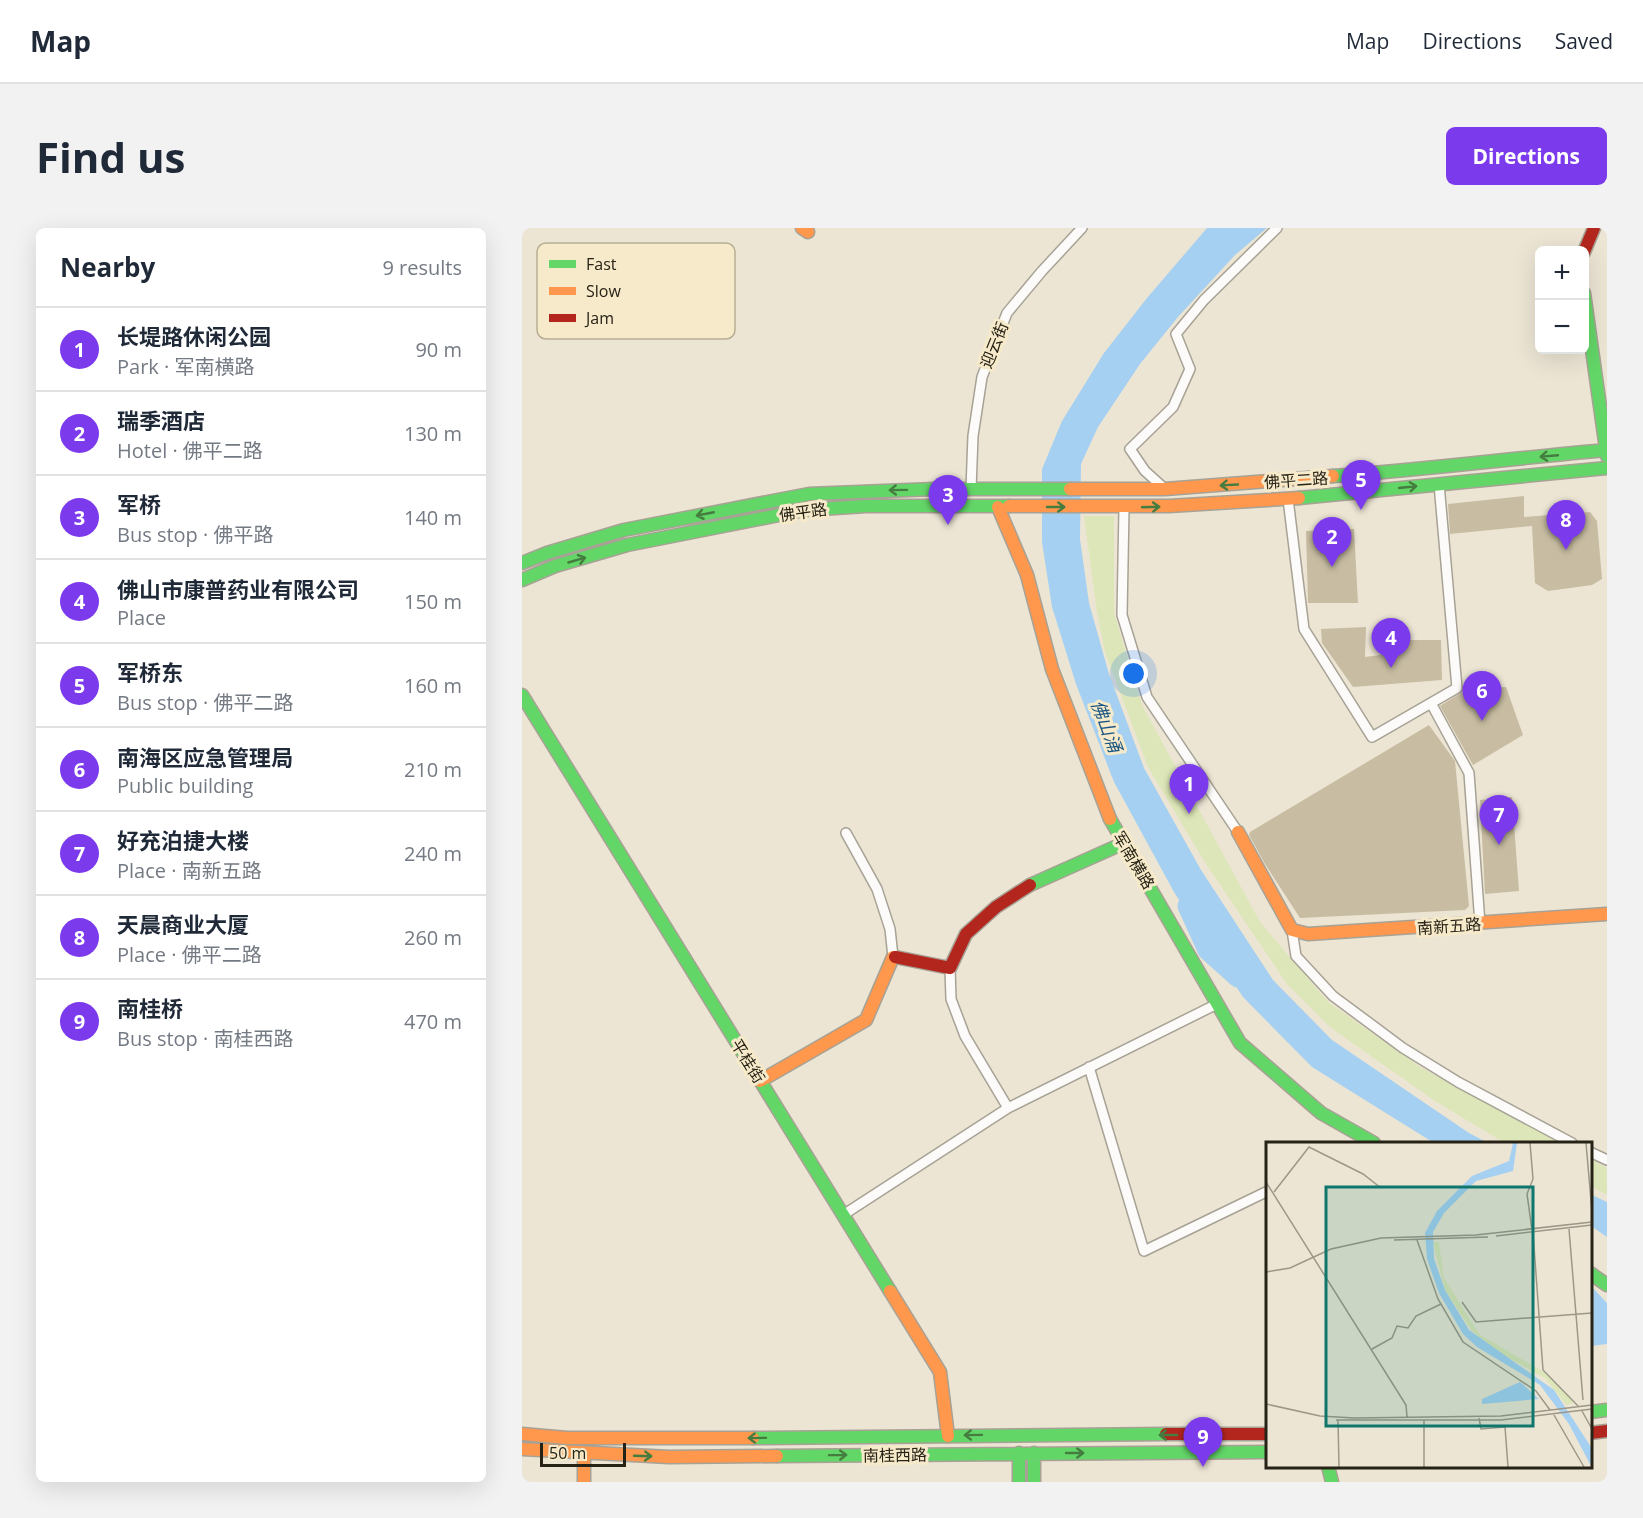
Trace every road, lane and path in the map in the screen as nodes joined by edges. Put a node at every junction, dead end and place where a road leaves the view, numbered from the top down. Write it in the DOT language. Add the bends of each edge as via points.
graph roads {
  1 [pos="1082,228"];
  2 [pos="1277,228"];
  3 [pos="1594,228"];
  4 [pos="1586,246"];
  5 [pos="1585,300"];
  6 [pos="1607,450"];
  7 [pos="1607,467"];
  8 [pos="1439,484"];
  9 [pos="971,489"];
  10 [pos="1020,489"];
  11 [pos="1165,489"];
  12 [pos="1288,499"];
  13 [pos="998,507"];
  14 [pos="1092,508"];
  15 [pos="1124,508"];
  16 [pos="522,563"];
  17 [pos="522,580"];
  18 [pos="522,695"];
  19 [pos="1431,703"];
  20 [pos="846,832"];
  21 [pos="1238,832"];
  22 [pos="1124,843"];
  23 [pos="1607,914"];
  24 [pos="1480,924"];
  25 [pos="1292,930"];
  26 [pos="893,957"];
  27 [pos="950,968"];
  28 [pos="1217,1004"];
  29 [pos="1089,1067"];
  30 [pos="760,1081"];
  31 [pos="1008,1108"];
  32 [pos="1371,1142"];
  33 [pos="1570,1142"];
  34 [pos="1592,1153"];
  35 [pos="1607,1160"];
  36 [pos="1266,1192"];
  37 [pos="843,1215"];
  38 [pos="1592,1274"];
  39 [pos="1607,1285"];
  40 [pos="1607,1410"];
  41 [pos="1592,1412"];
  42 [pos="1607,1431"];
  43 [pos="1592,1433"];
  44 [pos="522,1434"];
  45 [pos="1266,1434"];
  46 [pos="948,1436"];
  47 [pos="522,1449"];
  48 [pos="1266,1452"];
  49 [pos="1019,1453"];
  50 [pos="1034,1453"];
  51 [pos="584,1454"];
  52 [pos="1328,1467"];
  53 [pos="584,1482"];
  54 [pos="1019,1482"];
  55 [pos="1034,1482"];
  56 [pos="1332,1482"];
  1 -- 9 [label="street, 迎云街" via="1007,313 982,377 973,436"];
  2 -- 11 [label="street" via="1204,300 1176,334 1190,369 1173,407 1130,449 1145,471"];
  3 -- 4 [label="main road"];
  5 -- 6 [label="main road"];
  6 -- 7 [label="main road"];
  6 -- 11 [label="main road, 佛平二路, one-way" via="1407,471"];
  7 -- 8 [label="main road, 佛平二路"];
  12 -- 8 [label="main road, 佛平二路, one-way"];
  8 -- 19 [label="street" via="1457,688"];
  9 -- 10 [label="main road, 佛平路"];
  9 -- 16 [label="main road, 佛平路, one-way" via="809,494 624,530"];
  10 -- 11 [label="main road, 佛平二路"];
  15 -- 12 [label="main road, 佛平二路, one-way"];
  12 -- 19 [label="street" via="1304,629 1371,737"];
  13 -- 14 [label="main road, 佛平路, one-way"];
  17 -- 13 [label="main road, 佛平路, one-way" via="627,545 804,510 866,506"];
  13 -- 22 [label="main road, 军南横路" via="1027,575 1052,669 1079,744 1109,818"];
  14 -- 15 [label="main road, 佛平二路"];
  15 -- 21 [label="street" via="1122,615 1147,697"];
  18 -- 30 [label="main road, 平桂街"];
  19 -- 24 [label="street" via="1469,773"];
  20 -- 26 [label="street" via="878,889 890,929"];
  21 -- 25 [label="main road"];
  22 -- 27 [label="main road" via="1029,885 996,907 966,934"];
  22 -- 28 [label="main road, 军南横路"];
  23 -- 24 [label="main road, 南新五路"];
  24 -- 25 [label="main road, 南新五路" via="1308,934"];
  25 -- 33 [label="street" via="1296,956 1333,996 1412,1054"];
  26 -- 27 [label="main road"];
  26 -- 30 [label="main road" via="866,1020"];
  27 -- 31 [label="street" via="951,999 965,1036"];
  28 -- 29 [label="street"];
  28 -- 32 [label="main road, 军南横路" via="1240,1043 1321,1113"];
  29 -- 31 [label="street"];
  29 -- 36 [label="street" via="1144,1251"];
  30 -- 37 [label="main road, 平桂街"];
  31 -- 37 [label="street"];
  34 -- 35 [label="street"];
  37 -- 46 [label="main road, 平桂街" via="940,1372"];
  38 -- 39 [label="main road"];
  40 -- 41 [label="main road"];
  42 -- 43 [label="main road"];
  46 -- 44 [label="main road, 南桂西路, one-way" via="670,1439"];
  45 -- 46 [label="main road, 南桂西路, one-way"];
  47 -- 51 [label="main road, 南桂西路"];
  50 -- 48 [label="main road, 南桂西路, one-way"];
  49 -- 50 [label="main road, 南桂西路"];
  51 -- 49 [label="main road, 南桂西路, one-way" via="669,1457"];
  49 -- 54 [label="main road"];
  50 -- 55 [label="main road"];
  51 -- 53 [label="main road"];
  52 -- 56 [label="main road"];
}
